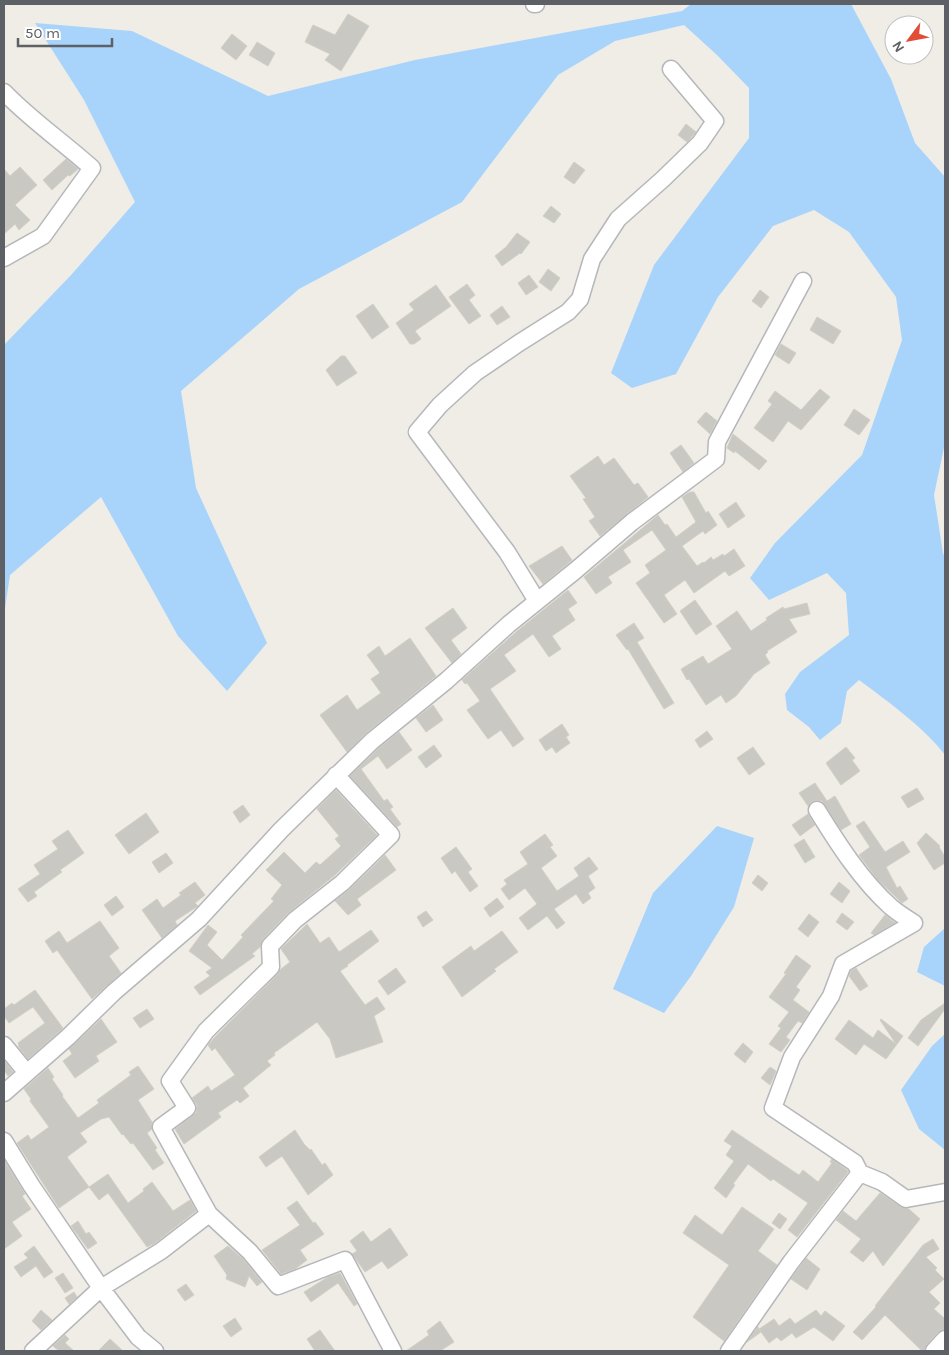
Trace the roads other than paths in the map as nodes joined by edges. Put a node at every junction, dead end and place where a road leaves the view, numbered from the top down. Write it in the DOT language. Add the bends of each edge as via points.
graph roads {
  1 [pos="671,69"];
  2 [pos="4,92"];
  3 [pos="4,258"];
  4 [pos="803,282"];
  5 [pos="537,601"];
  6 [pos="336,775"];
  7 [pos="817,810"];
  8 [pos="4,1045"];
  9 [pos="27,1073"];
  10 [pos="4,1093"];
  11 [pos="4,1141"];
  12 [pos="860,1172"];
  13 [pos="945,1192"];
  14 [pos="208,1214"];
  15 [pos="101,1288"];
  16 [pos="945,1339"];
  17 [pos="33,1351"];
  18 [pos="155,1351"];
  19 [pos="394,1351"];
  20 [pos="729,1351"];
  21 [pos="934,1351"];
  1 -- 5 [label="street" via="715,120 700,143 618,219 592,259 580,299 568,312 475,373 440,405 417,432 507,552"];
  2 -- 3 [label="street" via="92,168 43,236"];
  4 -- 5 [label="street" via="717,442 716,459 632,522"];
  5 -- 6 [label="street" via="446,682 372,740"];
  6 -- 9 [label="street" via="199,919"];
  6 -- 14 [label="street" via="391,835 342,884 295,920 270,946 271,967 206,1031 170,1081 187,1108 160,1127"];
  7 -- 12 [label="street" via="870,886 892,908 914,923 843,964 831,996 792,1057 773,1108 855,1163"];
  8 -- 9 [label="street"];
  9 -- 10 [label="street"];
  11 -- 15 [label="street" via="30,1185"];
  12 -- 13 [label="street" via="882,1182 906,1199"];
  12 -- 20 [label="street" via="791,1262"];
  14 -- 15 [label="street" via="161,1251"];
  14 -- 19 [label="street" via="250,1252 278,1286 345,1260"];
  15 -- 17 [label="street"];
  15 -- 18 [label="street" via="138,1337"];
  16 -- 21 [label="street"];
}
